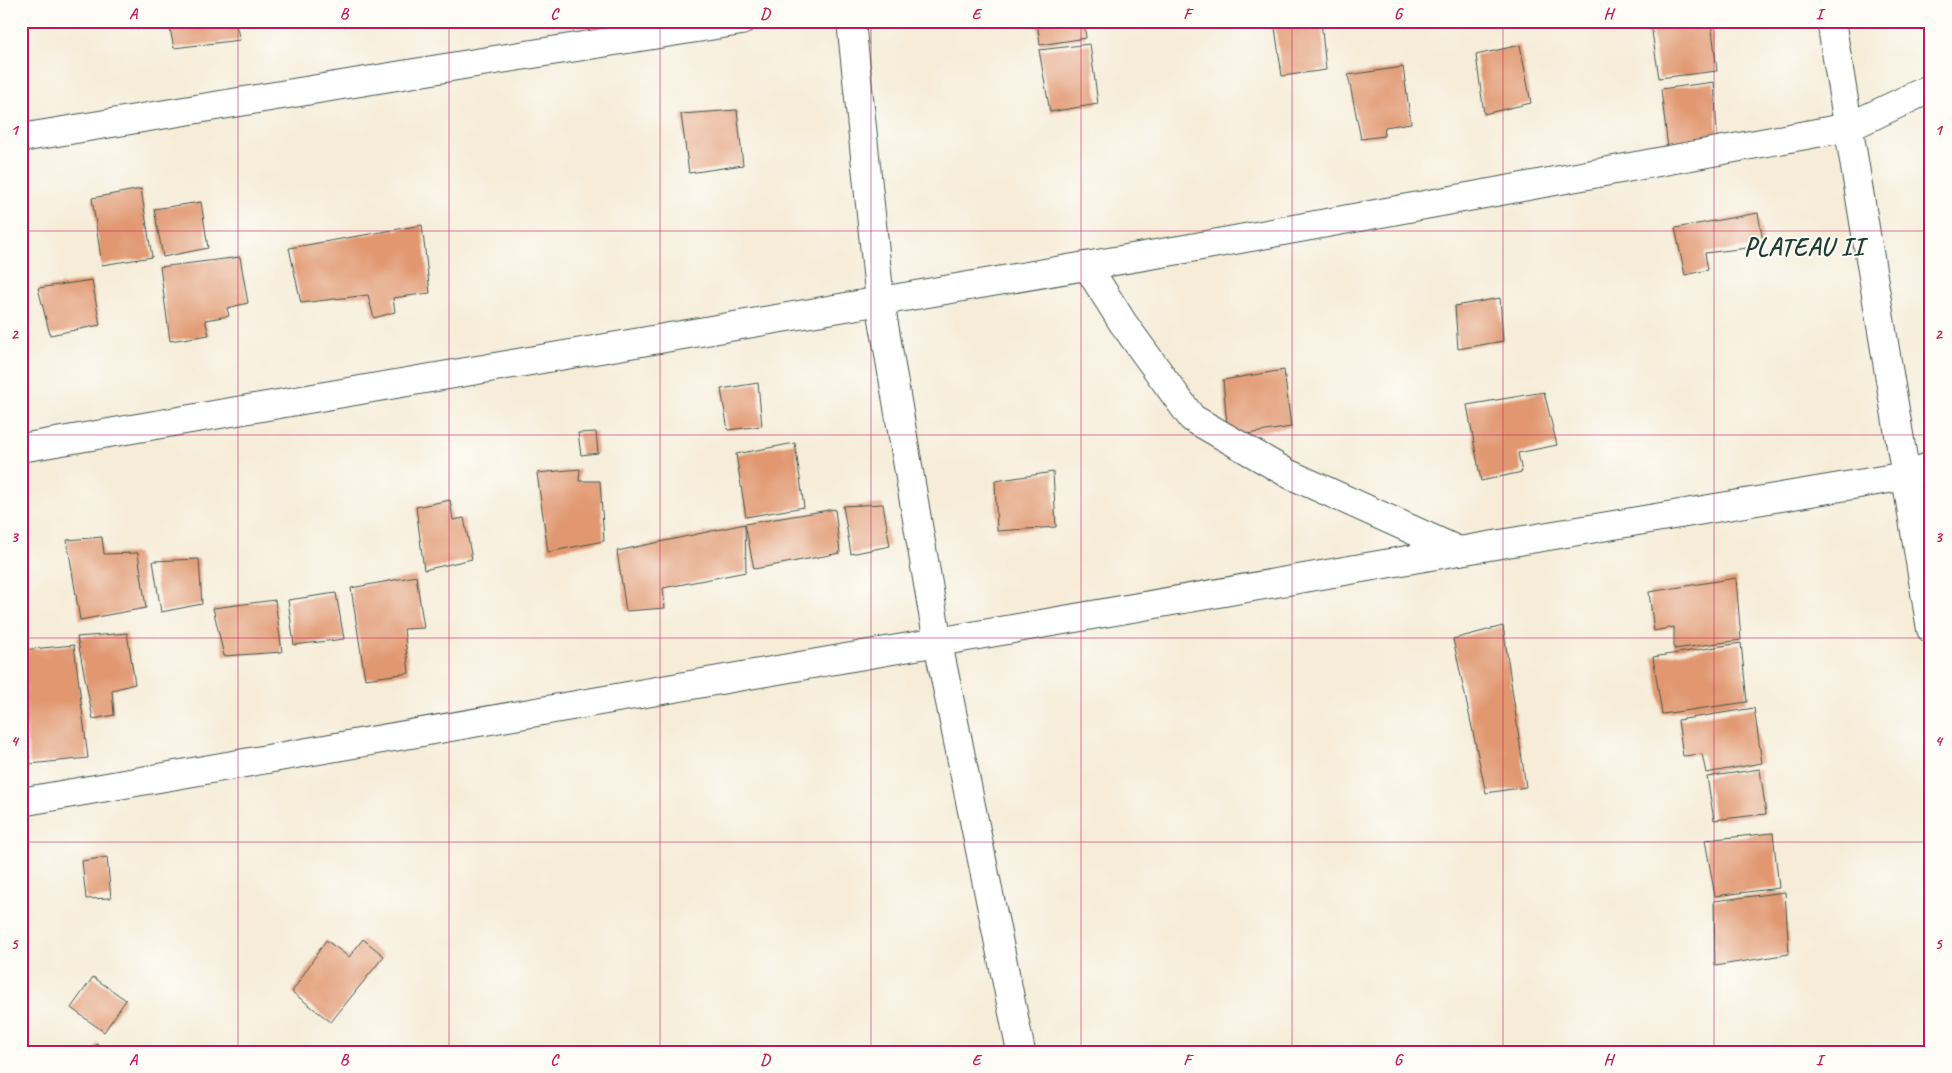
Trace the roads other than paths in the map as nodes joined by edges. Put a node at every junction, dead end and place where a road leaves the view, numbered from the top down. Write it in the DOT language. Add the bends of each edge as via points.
graph roads {
  1 [pos="741,21"];
  2 [pos="852,21"];
  3 [pos="1831,21"];
  4 [pos="1931,88"];
  5 [pos="1848,127"];
  6 [pos="21,138"];
  7 [pos="1086,266"];
  8 [pos="880,301"];
  9 [pos="21,448"];
  10 [pos="1931,466"];
  11 [pos="1906,476"];
  12 [pos="1459,551"];
  13 [pos="1931,629"];
  14 [pos="938,643"];
  15 [pos="21,802"];
  16 [pos="1021,1052"];
  1 -- 6 [label="street"];
  2 -- 8 [label="street"];
  3 -- 5 [label="street"];
  4 -- 5 [label="street"];
  5 -- 7 [label="street"];
  5 -- 11 [label="street"];
  7 -- 8 [label="street"];
  7 -- 12 [label="street" via="1192,418 1289,474"];
  8 -- 9 [label="street"];
  8 -- 14 [label="street"];
  10 -- 11 [label="street"];
  11 -- 12 [label="street"];
  11 -- 13 [label="street"];
  12 -- 14 [label="street"];
  14 -- 15 [label="street"];
  14 -- 16 [label="street"];
}
